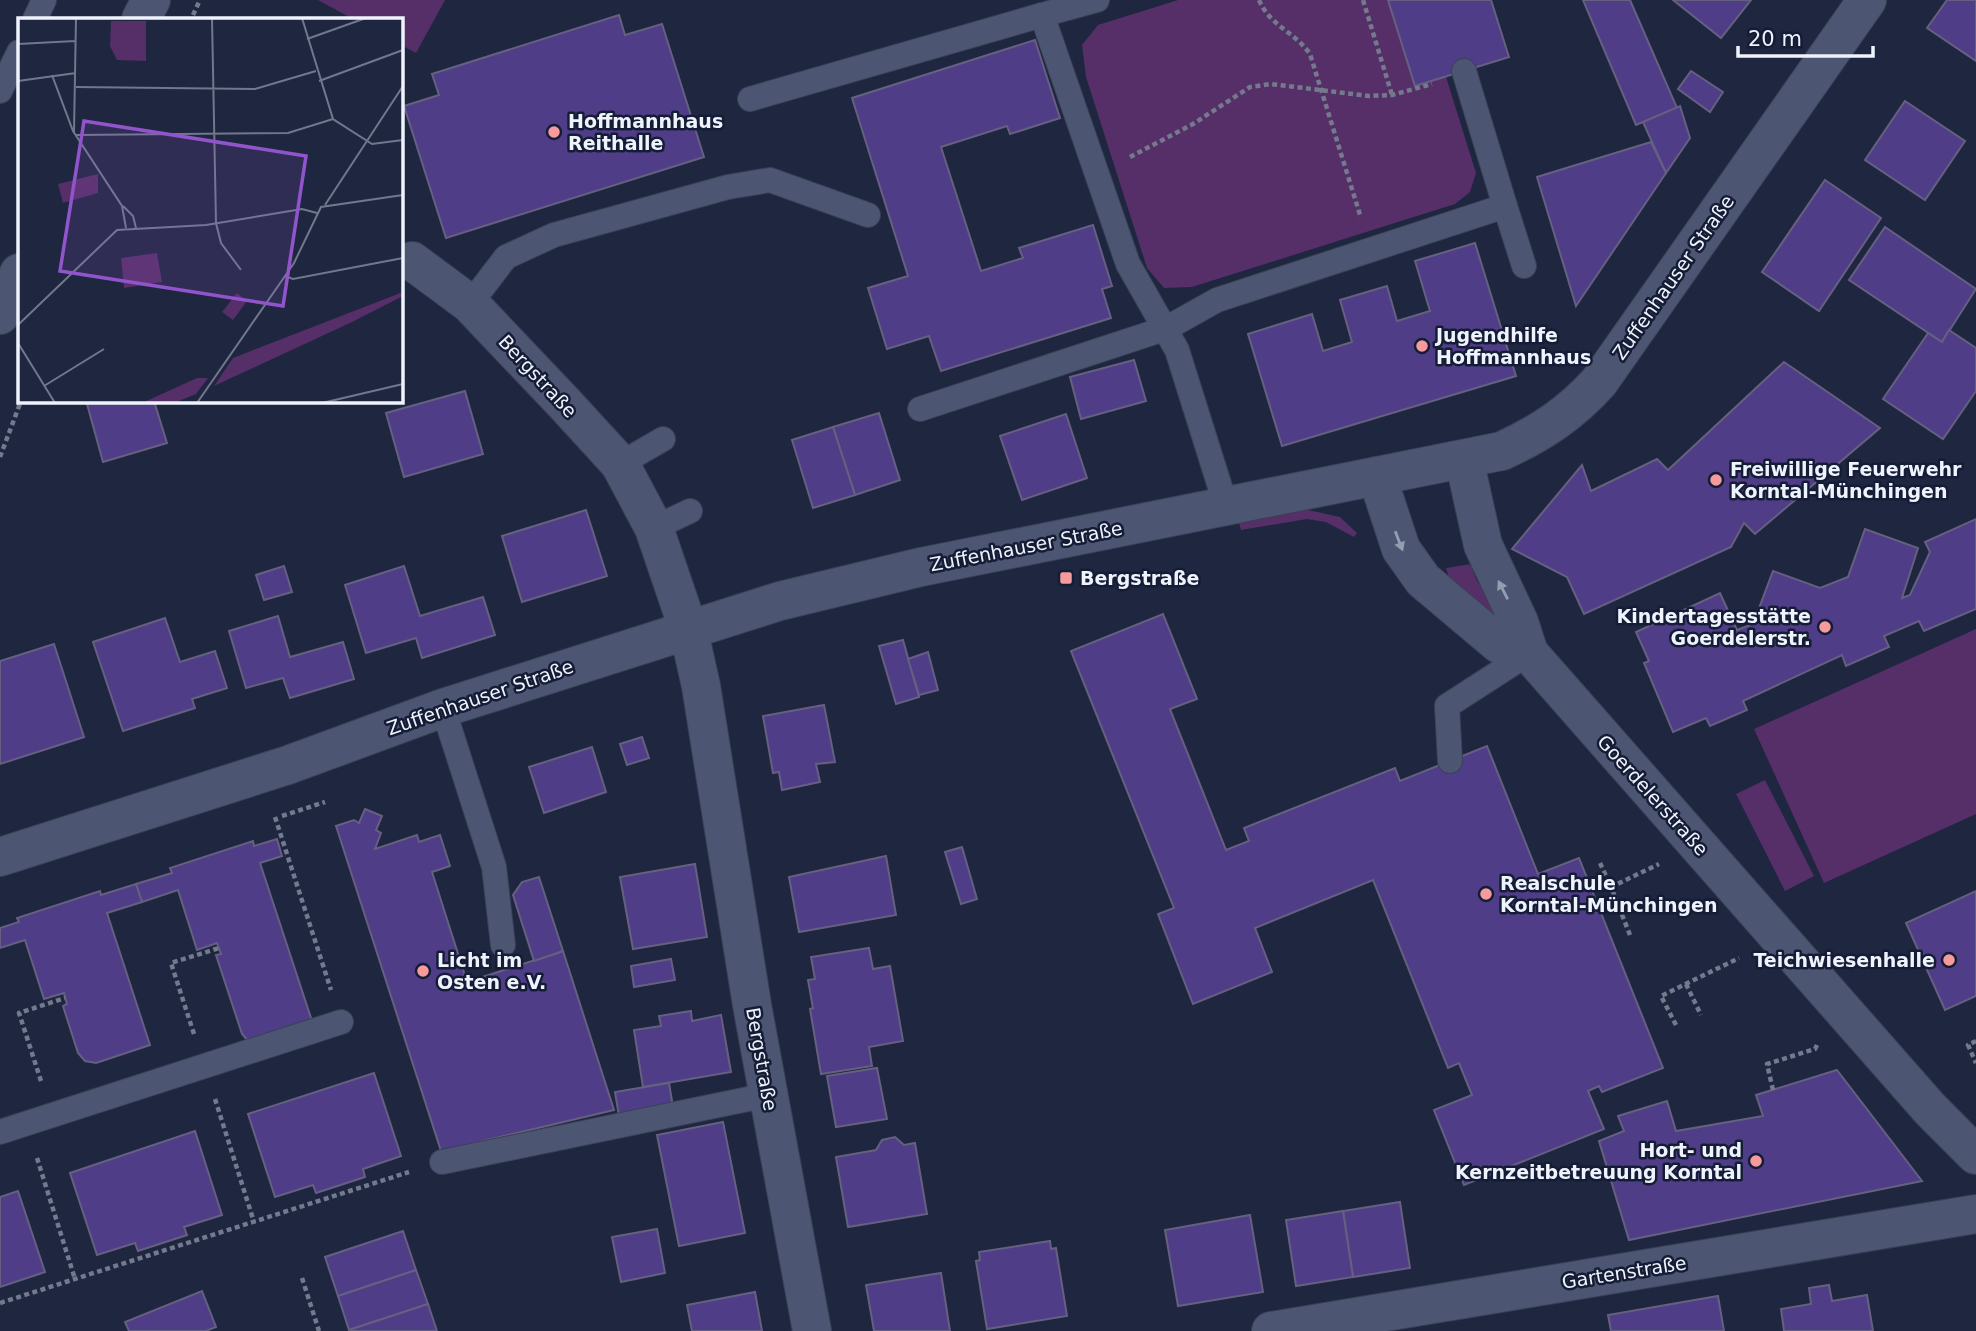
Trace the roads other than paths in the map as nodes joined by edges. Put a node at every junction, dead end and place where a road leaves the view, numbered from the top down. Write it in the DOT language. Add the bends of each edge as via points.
graph roads {
  1 [pos="44,0"];
  2 [pos="150,0"];
  3 [pos="1097,0"];
  4 [pos="1867,0"];
  5 [pos="1042,15"];
  6 [pos="35,18"];
  7 [pos="141,18"];
  8 [pos="18,54"];
  9 [pos="1465,74"];
  10 [pos="0,91"];
  11 [pos="750,99"];
  12 [pos="1505,206"];
  13 [pos="868,215"];
  14 [pos="0,257"];
  15 [pos="412,261"];
  16 [pos="18,265"];
  17 [pos="1524,266"];
  18 [pos="18,275"];
  19 [pos="470,304"];
  20 [pos="0,315"];
  21 [pos="1167,328"];
  22 [pos="920,409"];
  23 [pos="663,439"];
  24 [pos="1464,459"];
  25 [pos="620,464"];
  26 [pos="1377,476"];
  27 [pos="1226,506"];
  28 [pos="691,511"];
  29 [pos="654,528"];
  30 [pos="688,628"];
  31 [pos="1529,653"];
  32 [pos="443,708"];
  33 [pos="1450,761"];
  34 [pos="0,858"];
  35 [pos="503,945"];
  36 [pos="341,1022"];
  37 [pos="768,1096"];
  38 [pos="0,1132"];
  39 [pos="1976,1155"];
  40 [pos="442,1162"];
  41 [pos="1976,1214"];
  42 [pos="812,1331"];
  43 [pos="1271,1331"];
  1 -- 6 [label="lane"];
  2 -- 7 [label="street"];
  3 -- 5 [label="lane"];
  4 -- 24 [label="street, Zuffenhauser Straße" via="1599,382 1577,407 1544,432 1502,451"];
  5 -- 11 [label="lane"];
  5 -- 21 [label="lane" via="1128,264"];
  8 -- 10 [label="lane"];
  9 -- 12 [label="lane"];
  12 -- 17 [label="lane"];
  12 -- 21 [label="lane" via="1217,300"];
  13 -- 19 [label="lane" via="770,180 728,187 554,235 506,257"];
  14 -- 16 [label="street"];
  15 -- 19 [label="street, Bergstraße"];
  18 -- 20 [label="street"];
  19 -- 25 [label="street, Bergstraße"];
  21 -- 22 [label="lane"];
  21 -- 27 [label="lane"];
  23 -- 25 [label="lane"];
  24 -- 26 [label="street, Zuffenhauser Straße"];
  31 -- 24 [label="street, Goerdelerstraße, one-way" via="1483,545"];
  25 -- 29 [label="street, Bergstraße"];
  26 -- 27 [label="street, Zuffenhauser Straße"];
  26 -- 31 [label="street, Goerdelerstraße, one-way" via="1401,549 1423,580 1499,644"];
  27 -- 30 [label="street, Zuffenhauser Straße" via="921,567"];
  28 -- 29 [label="lane"];
  29 -- 30 [label="street, Bergstraße"];
  30 -- 32 [label="street, Zuffenhauser Straße"];
  30 -- 37 [label="street, Bergstraße"];
  31 -- 33 [label="lane" via="1447,706"];
  31 -- 39 [label="street, Goerdelerstraße" via="1930,1109"];
  32 -- 34 [label="street, Zuffenhauser Straße" via="288,765"];
  32 -- 35 [label="lane" via="494,867"];
  36 -- 38 [label="lane"];
  37 -- 40 [label="lane"];
  37 -- 42 [label="street, Bergstraße"];
  41 -- 43 [label="street, Gartenstraße"];
}
